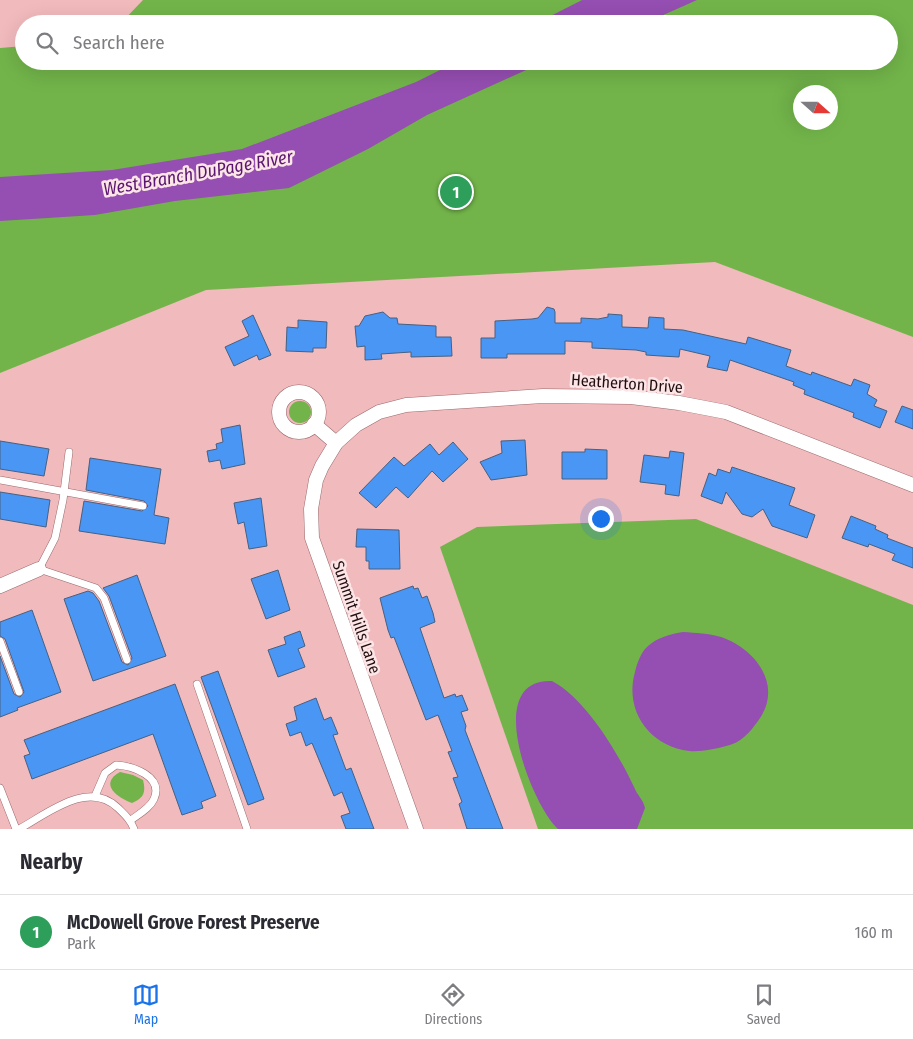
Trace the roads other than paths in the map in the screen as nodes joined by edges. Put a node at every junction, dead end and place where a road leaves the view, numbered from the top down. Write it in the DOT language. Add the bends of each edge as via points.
graph roads {
  1 [pos="314,424"];
  2 [pos="336,443"];
  3 [pos="69,452"];
  4 [pos="0,480"];
  5 [pos="913,485"];
  6 [pos="64,492"];
  7 [pos="143,506"];
  8 [pos="39,569"];
  9 [pos="0,586"];
  10 [pos="0,641"];
  11 [pos="127,660"];
  12 [pos="197,684"];
  13 [pos="19,692"];
  14 [pos="0,788"];
  15 [pos="95,796"];
  16 [pos="131,820"];
  17 [pos="18,829"];
  18 [pos="134,829"];
  19 [pos="247,829"];
  20 [pos="416,829"];
  1 -- 2 [label="street"];
  2 -- 5 [label="street, Heatherton Drive" via="356,425 379,412 406,405 543,396 631,398 726,412"];
  2 -- 20 [label="street, Summit Hills Lane" via="316,480 311,508 312,538"];
  3 -- 6 [label="lane"];
  4 -- 6 [label="lane"];
  6 -- 7 [label="lane"];
  6 -- 8 [label="lane" via="55,538"];
  8 -- 9 [label="street"];
  8 -- 11 [label="lane" via="96,588 104,598"];
  10 -- 13 [label="lane"];
  12 -- 19 [label="lane"];
  14 -- 17 [label="lane"];
  15 -- 16 [label="lane" via="114,804"];
  15 -- 16 [label="lane" via="105,773 116,765 131,766 148,775 155,786 154,798"];
  15 -- 17 [label="lane" via="80,796"];
  16 -- 18 [label="lane"];
}
